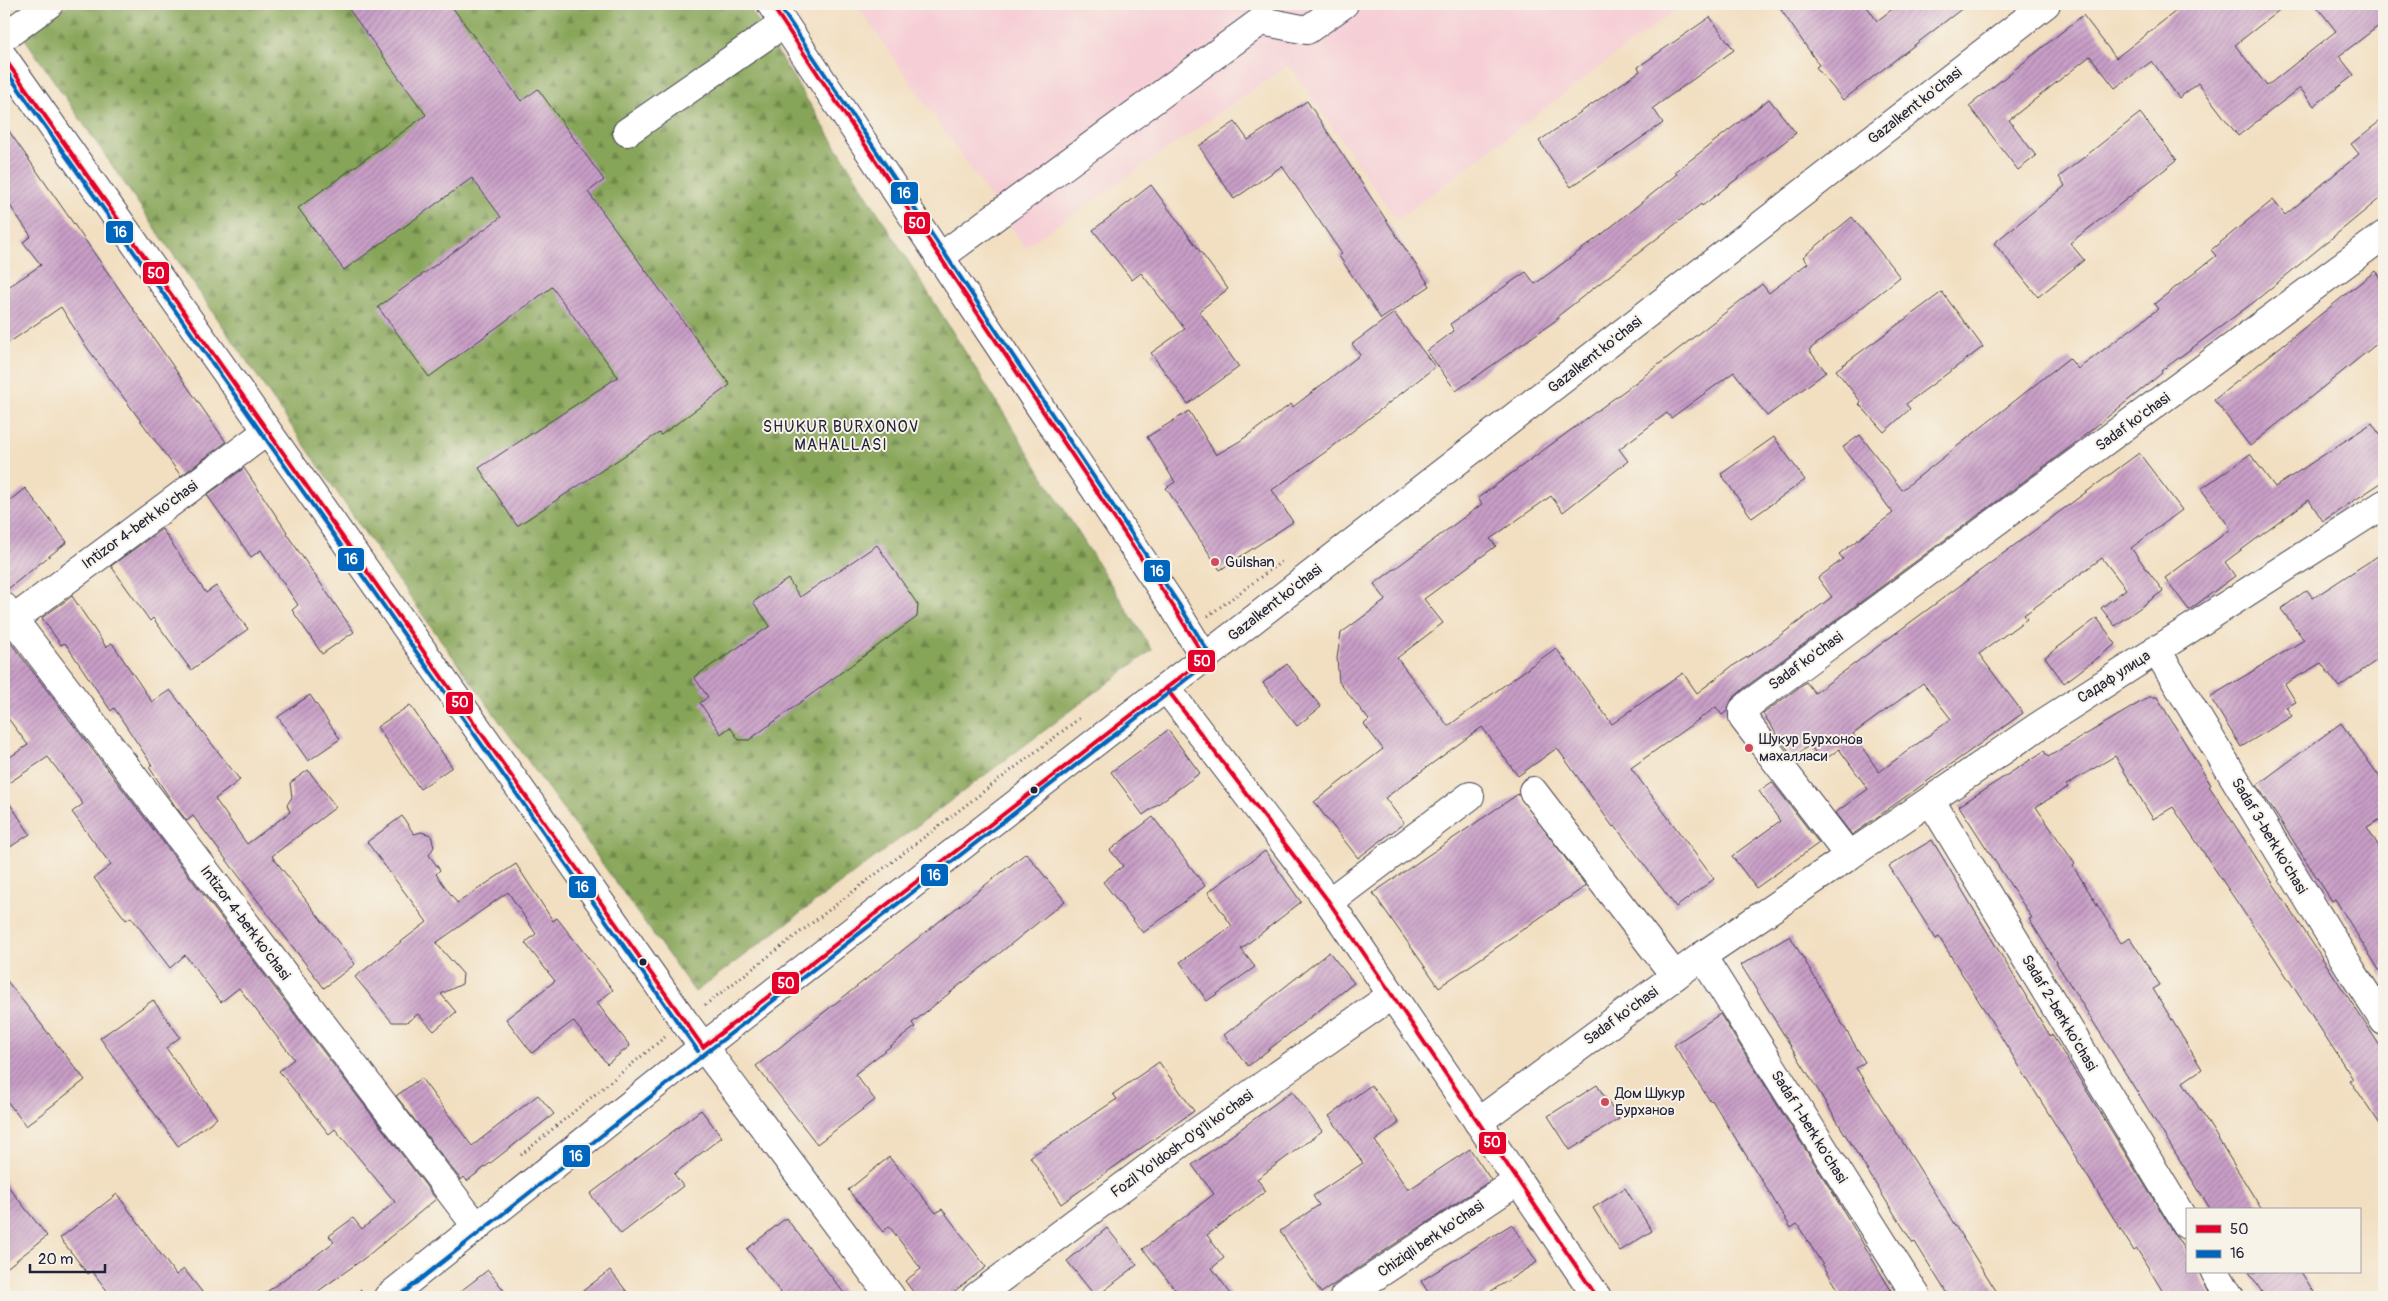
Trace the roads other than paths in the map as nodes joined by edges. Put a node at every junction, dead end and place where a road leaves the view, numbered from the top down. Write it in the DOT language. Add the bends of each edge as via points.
graph roads {
  1 [pos="49,4"];
  2 [pos="1344,4"];
  3 [pos="2046,4"];
  4 [pos="777,14"];
  5 [pos="4,37"];
  6 [pos="4,58"];
  7 [pos="627,132"];
  8 [pos="2384,235"];
  9 [pos="939,258"];
  10 [pos="266,432"];
  11 [pos="2383,508"];
  12 [pos="9,613"];
  13 [pos="2156,649"];
  14 [pos="1205,658"];
  15 [pos="1166,688"];
  16 [pos="1533,791"];
  17 [pos="1470,796"];
  18 [pos="1931,801"];
  19 [pos="1849,856"];
  20 [pos="1329,902"];
  21 [pos="1702,956"];
  22 [pos="1675,976"];
  23 [pos="1392,994"];
  24 [pos="2384,1021"];
  25 [pos="703,1047"];
  26 [pos="1478,1122"];
  27 [pos="1518,1181"];
  28 [pos="2186,1223"];
  29 [pos="476,1226"];
  30 [pos="2216,1274"];
  31 [pos="388,1297"];
  32 [pos="892,1297"];
  33 [pos="976,1297"];
  34 [pos="1344,1297"];
  35 [pos="1597,1297"];
  36 [pos="1917,1297"];
  37 [pos="2230,1297"];
  1 -- 5 [label="street"];
  2 -- 9 [label="street" via="1307,30 1261,21"];
  3 -- 14 [label="street, Gazalkent ko'chasi"];
  4 -- 7 [label="street"];
  4 -- 9 [label="street"];
  6 -- 10 [label="street"];
  8 -- 19 [label="street, Sadaf ko'chasi" via="1743,710 1743,718"];
  9 -- 14 [label="street"];
  10 -- 12 [label="street, Intizor 4-berk ko'chasi"];
  10 -- 25 [label="street"];
  11 -- 13 [label="street, Садаф улица"];
  12 -- 29 [label="street, Intizor 4-berk ko'chasi"];
  13 -- 18 [label="street, Садаф улица"];
  13 -- 24 [label="street, Sadaf 3-berk ko'chasi"];
  14 -- 15 [label="street, Gazalkent ko'chasi"];
  15 -- 20 [label="street"];
  15 -- 25 [label="street, Gazalkent ko'chasi"];
  16 -- 22 [label="street"];
  17 -- 20 [label="street"];
  18 -- 19 [label="street, Садаф улица"];
  18 -- 28 [label="street, Sadaf 2-berk ko'chasi"];
  19 -- 21 [label="street, Sadaf ko'chasi"];
  20 -- 23 [label="street"];
  21 -- 22 [label="street, Sadaf ko'chasi"];
  21 -- 36 [label="street, Sadaf 1-berk ko'chasi"];
  22 -- 26 [label="street, Sadaf ko'chasi"];
  23 -- 26 [label="street"];
  23 -- 33 [label="street, Fozil Yo'ldosh-O'g'li ko'chasi" via="1181,1143"];
  25 -- 29 [label="street, Gazalkent ko'chasi"];
  25 -- 32 [label="street"];
  26 -- 27 [label="street"];
  27 -- 34 [label="street, Chiziqli berk ko'chasi"];
  27 -- 35 [label="street"];
  29 -- 31 [label="street, Gazalkent ko'chasi"];
  30 -- 37 [label="street"];
}
